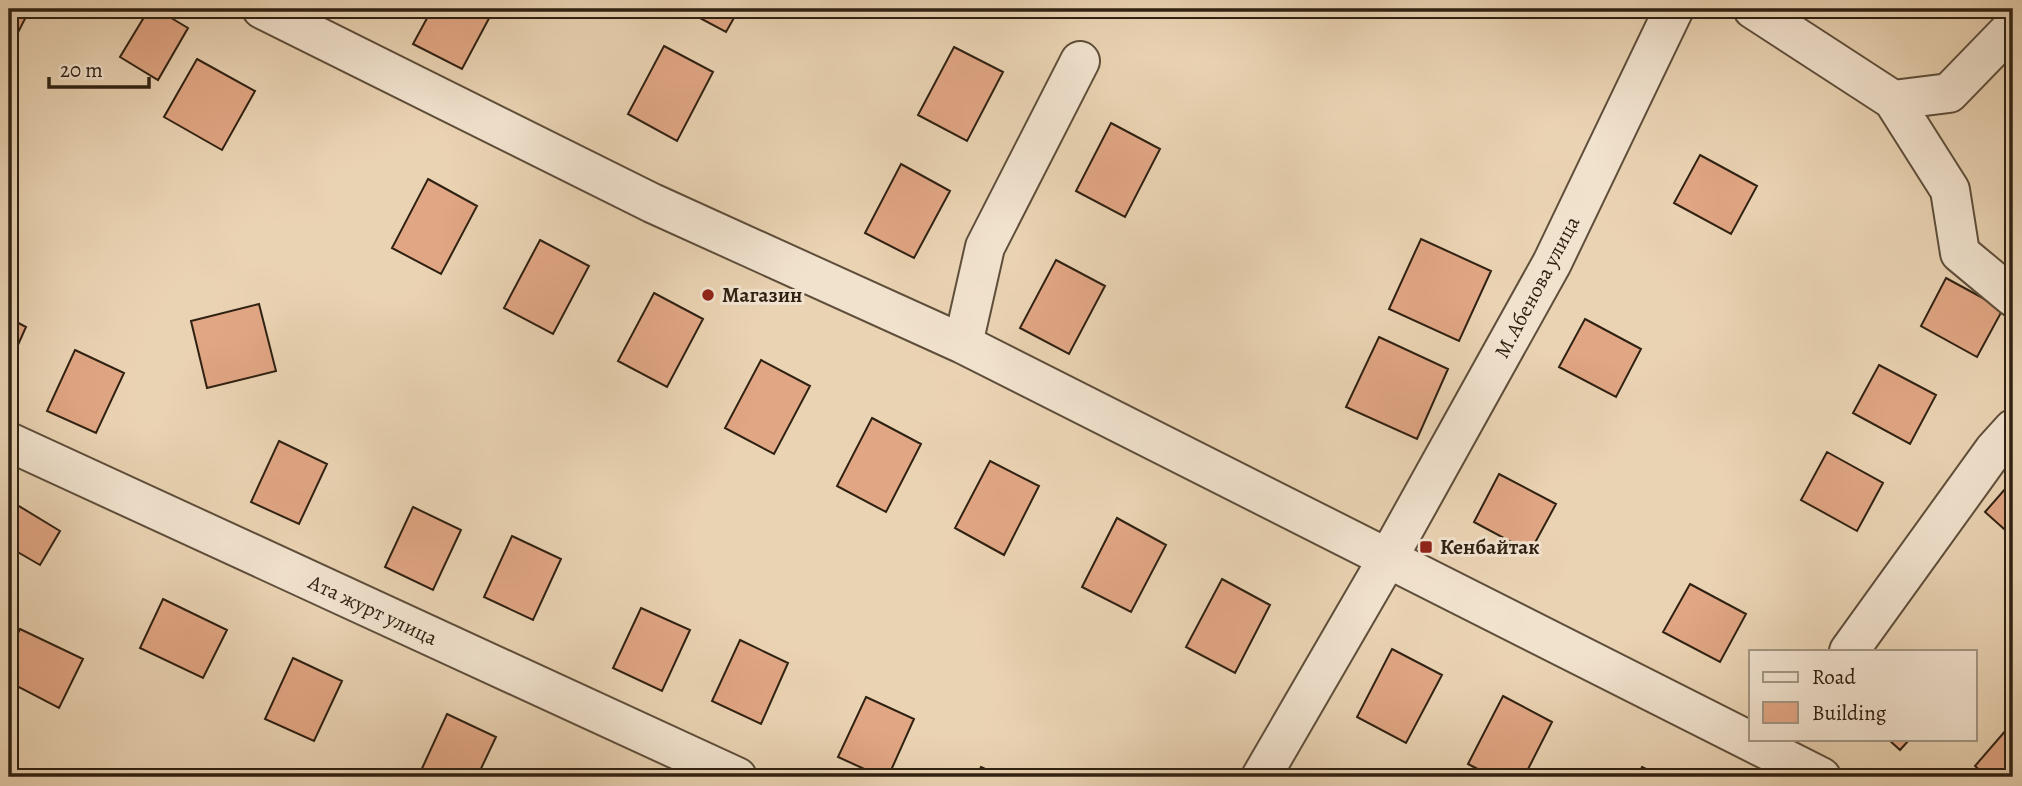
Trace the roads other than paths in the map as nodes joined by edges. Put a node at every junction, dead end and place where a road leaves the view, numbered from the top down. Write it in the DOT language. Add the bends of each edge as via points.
graph roads {
  1 [pos="262,9"];
  2 [pos="1674,9"];
  3 [pos="1753,9"];
  4 [pos="2013,27"];
  5 [pos="1080,61"];
  6 [pos="1893,100"];
  7 [pos="2013,297"];
  8 [pos="963,344"];
  9 [pos="2013,429"];
  10 [pos="9,442"];
  11 [pos="1388,558"];
  12 [pos="1850,650"];
  13 [pos="1749,731"];
  14 [pos="1781,746"];
  15 [pos="737,777"];
  16 [pos="1261,777"];
  17 [pos="1821,777"];
  1 -- 8 [label="street" via="652,203"];
  2 -- 11 [label="street, М.Абенова улица" via="1552,263"];
  3 -- 6 [label="street"];
  4 -- 6 [label="street" via="1949,93"];
  5 -- 8 [label="street" via="985,247"];
  6 -- 7 [label="street" via="1950,190 1960,253"];
  8 -- 11 [label="street"];
  9 -- 12 [label="street"];
  10 -- 15 [label="street, Ата журт улица"];
  11 -- 13 [label="street"];
  11 -- 16 [label="street, М.Абенова улица"];
  14 -- 17 [label="street"];
}
